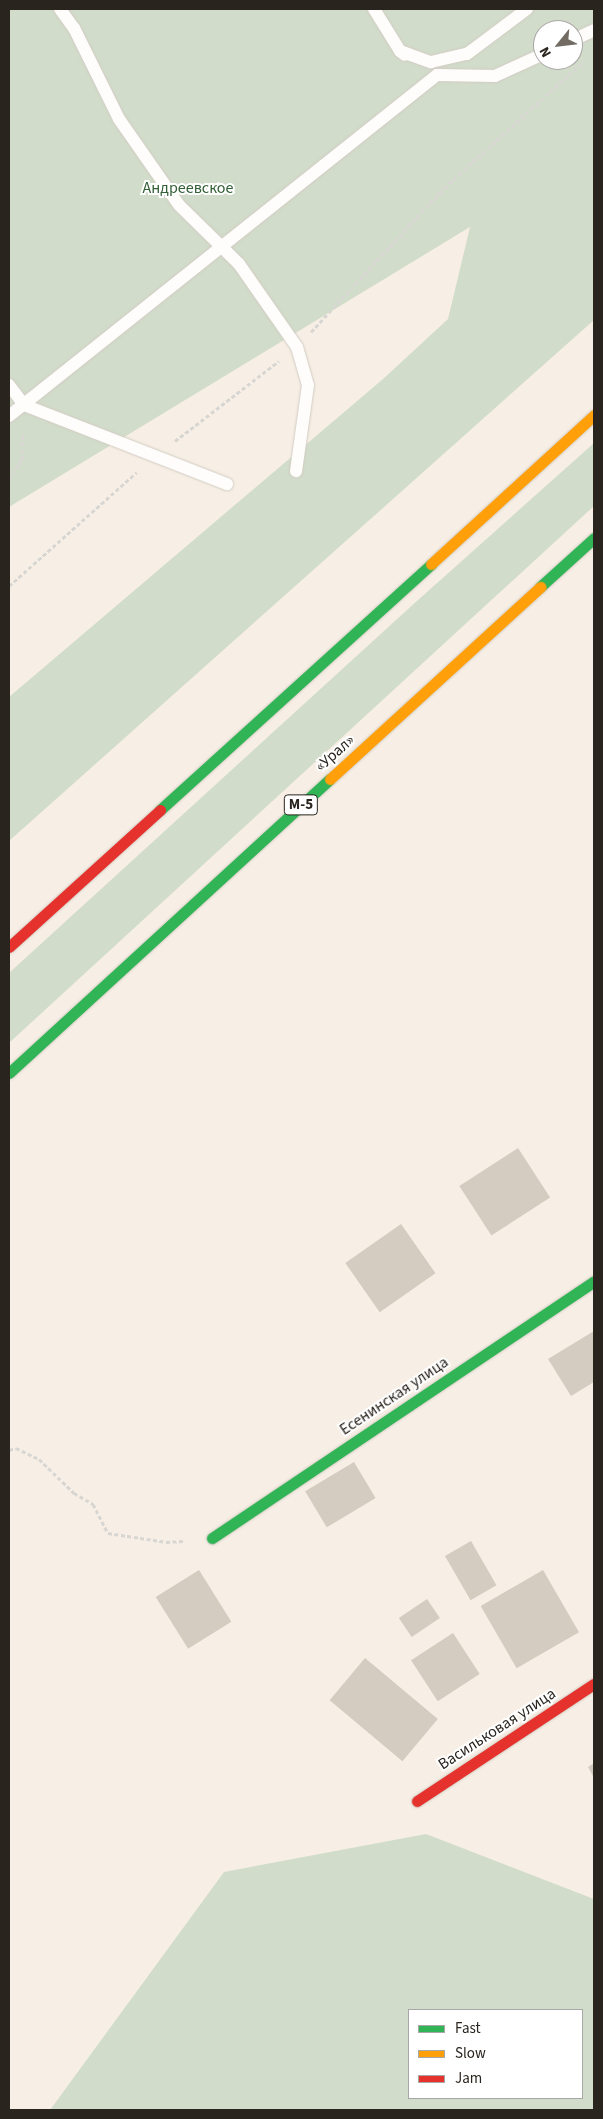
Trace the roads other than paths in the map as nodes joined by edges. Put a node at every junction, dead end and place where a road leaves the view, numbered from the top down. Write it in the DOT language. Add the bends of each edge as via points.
graph roads {
  1 [pos="60,9"];
  2 [pos="374,9"];
  3 [pos="527,9"];
  4 [pos="400,51"];
  5 [pos="533,59"];
  6 [pos="436,75"];
  7 [pos="222,247"];
  8 [pos="9,385"];
  9 [pos="24,405"];
  10 [pos="594,414"];
  11 [pos="9,416"];
  12 [pos="296,471"];
  13 [pos="227,484"];
  14 [pos="594,538"];
  15 [pos="9,947"];
  16 [pos="9,1072"];
  17 [pos="594,1281"];
  18 [pos="212,1538"];
  19 [pos="594,1684"];
  20 [pos="417,1801"];
  1 -- 7 [label="lane" via="74,28 119,119 178,205"];
  2 -- 4 [label="lane"];
  3 -- 4 [label="lane" via="467,54 432,62"];
  4 -- 6 [label="lane"];
  5 -- 6 [label="lane" via="495,76"];
  6 -- 7 [label="lane"];
  7 -- 9 [label="lane"];
  7 -- 12 [label="lane" via="239,264 297,347 308,385"];
  8 -- 9 [label="lane"];
  9 -- 11 [label="lane"];
  9 -- 13 [label="lane"];
  10 -- 15 [label="main road"];
  14 -- 16 [label="main road, «Урал» / М-5"];
  17 -- 18 [label="main road, Есенинская улица"];
  19 -- 20 [label="main road, Васильковая улица"];
}
